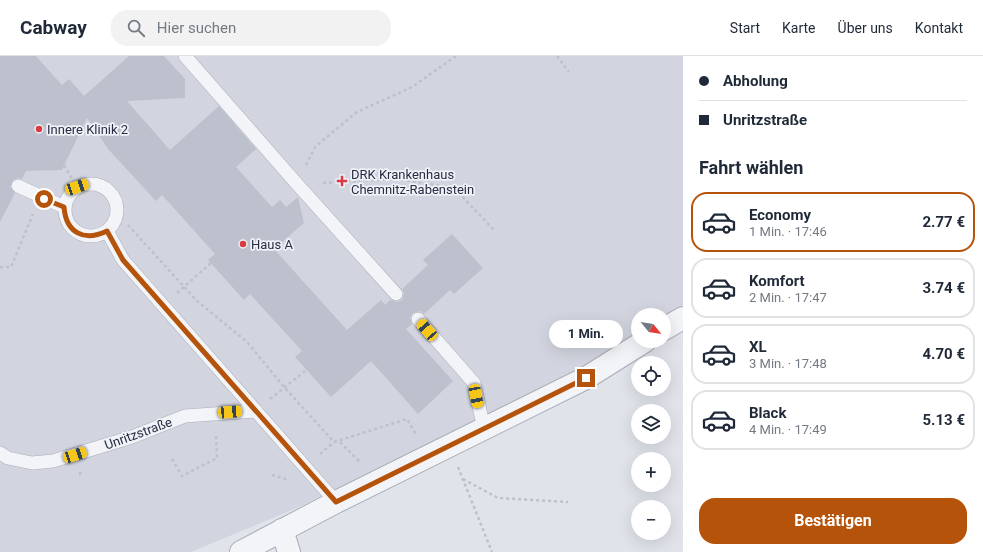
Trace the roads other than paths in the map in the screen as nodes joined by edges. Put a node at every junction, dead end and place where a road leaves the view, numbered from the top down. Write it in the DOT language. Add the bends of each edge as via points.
graph roads {
  1 [pos="185,56"];
  2 [pos="18,186"];
  3 [pos="64,207"];
  4 [pos="107,231"];
  5 [pos="396,294"];
  6 [pos="683,318"];
  7 [pos="418,319"];
  8 [pos="671,325"];
  9 [pos="634,348"];
  10 [pos="256,411"];
  11 [pos="484,429"];
  12 [pos="0,453"];
  13 [pos="336,502"];
  14 [pos="282,530"];
  15 [pos="241,552"];
  16 [pos="289,552"];
  1 -- 5 [label="lane"];
  2 -- 3 [label="lane"];
  3 -- 4 [label="lane" via="69,226 76,232 96,236"];
  3 -- 4 [label="lane" via="68,195 77,187 96,184 106,188 117,204 113,224"];
  4 -- 10 [label="lane" via="123,260"];
  6 -- 8 [label="street"];
  7 -- 11 [label="lane" via="474,383"];
  9 -- 11 [label="street" via="586,378"];
  10 -- 12 [label="lane, Unritzstraße" via="185,416 132,437 53,461 32,463 8,458"];
  10 -- 13 [label="lane"];
  11 -- 13 [label="street"];
  13 -- 14 [label="street"];
  14 -- 15 [label="street"];
  14 -- 16 [label="street"];
}
